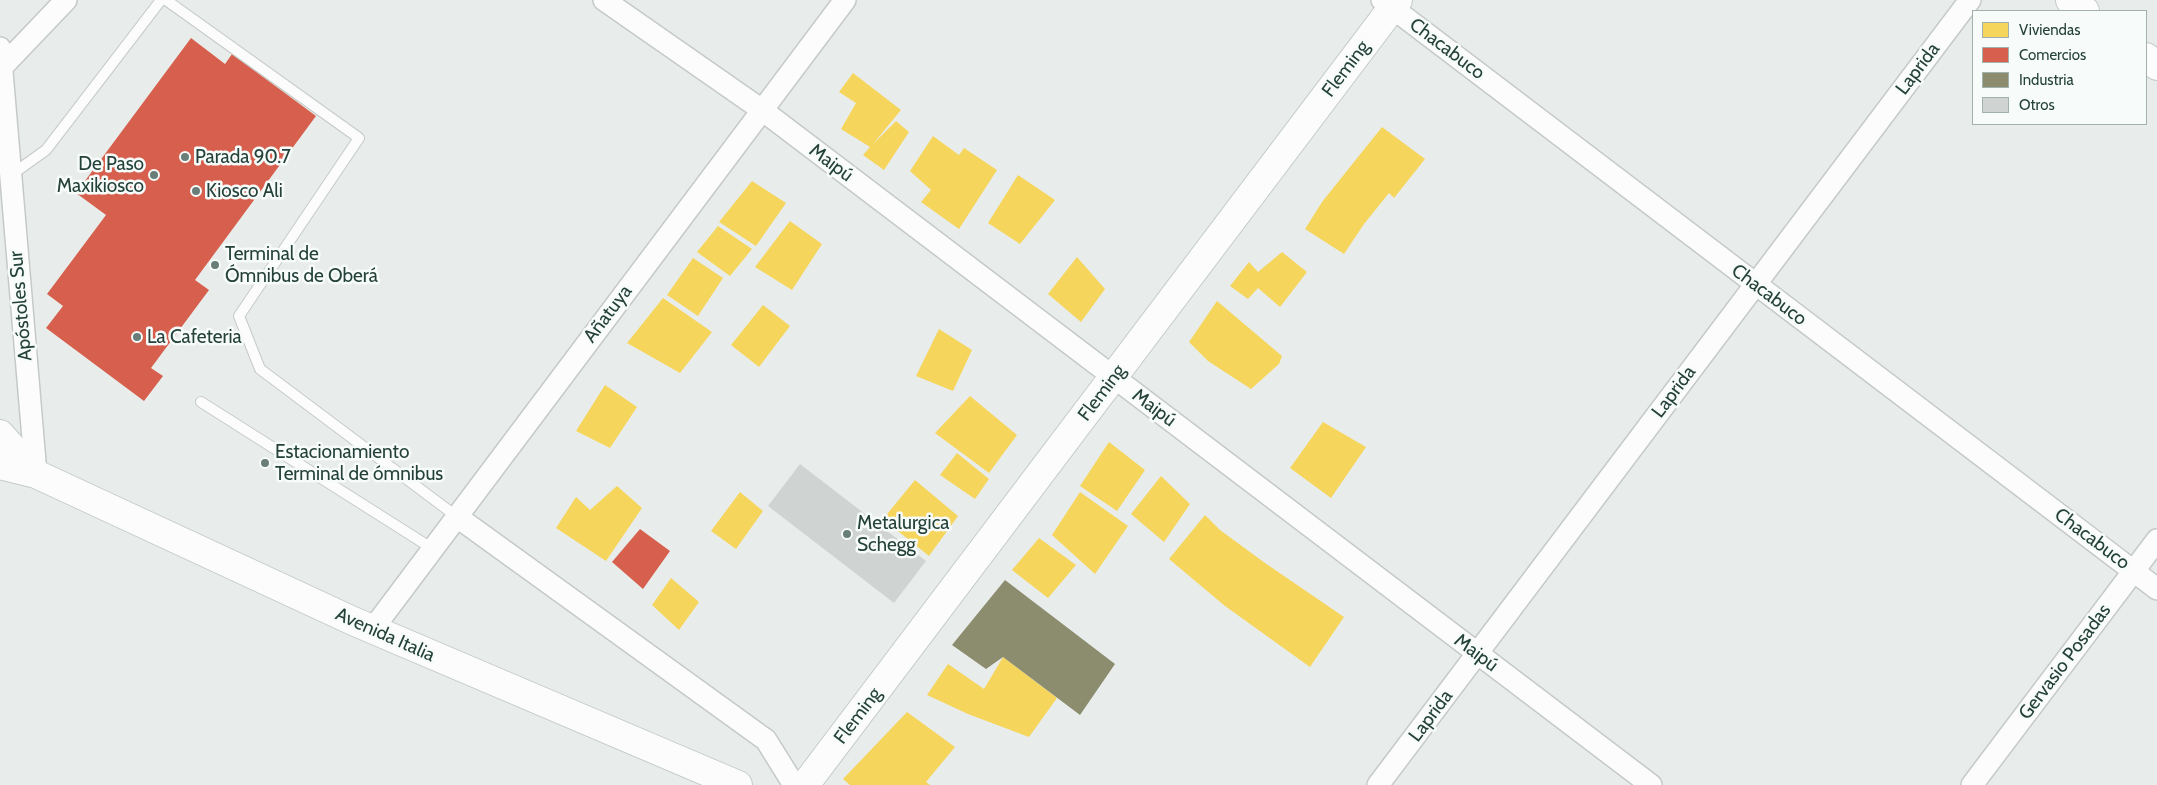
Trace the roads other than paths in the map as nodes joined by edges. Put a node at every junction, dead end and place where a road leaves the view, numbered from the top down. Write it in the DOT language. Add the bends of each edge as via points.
graph roads {
  1 [pos="66,0"];
  2 [pos="161,0"];
  3 [pos="166,0"];
  4 [pos="604,0"];
  5 [pos="845,0"];
  6 [pos="1970,0"];
  7 [pos="2070,0"];
  8 [pos="1391,3"];
  9 [pos="2084,10"];
  10 [pos="1,57"];
  11 [pos="2147,58"];
  12 [pos="2157,66"];
  13 [pos="762,110"];
  14 [pos="10,176"];
  15 [pos="1756,284"];
  16 [pos="1114,377"];
  17 [pos="200,402"];
  18 [pos="0,434"];
  19 [pos="0,465"];
  20 [pos="36,474"];
  21 [pos="456,516"];
  22 [pos="2157,540"];
  23 [pos="433,549"];
  24 [pos="2134,571"];
  25 [pos="2157,589"];
  26 [pos="372,630"];
  27 [pos="1478,654"];
  28 [pos="738,785"];
  29 [pos="794,785"];
  30 [pos="805,785"];
  31 [pos="1378,785"];
  32 [pos="1651,785"];
  33 [pos="1972,785"];
  1 -- 10 [label="street"];
  2 -- 14 [label="lane" via="46,150"];
  3 -- 21 [label="lane" via="359,138 239,316 260,369"];
  4 -- 13 [label="street, Maipú"];
  5 -- 13 [label="street, Añatuya"];
  6 -- 15 [label="street, Laprida"];
  7 -- 9 [label="street"];
  8 -- 15 [label="street, Chacabuco"];
  8 -- 16 [label="street, Fleming"];
  10 -- 14 [label="street, Apóstoles Sur"];
  11 -- 12 [label="street"];
  13 -- 16 [label="street, Maipú"];
  13 -- 21 [label="street, Añatuya"];
  14 -- 20 [label="street, Apóstoles Sur"];
  15 -- 24 [label="street, Chacabuco"];
  15 -- 27 [label="street, Laprida"];
  16 -- 27 [label="street, Maipú"];
  16 -- 30 [label="street, Fleming"];
  17 -- 23 [label="lane"];
  18 -- 20 [label="street, Avenida Italia"];
  19 -- 20 [label="street, Avenida Italia"];
  20 -- 26 [label="street, Avenida Italia"];
  21 -- 23 [label="street, Añatuya"];
  21 -- 29 [label="street" via="766,740"];
  22 -- 24 [label="street, Gervasio Posadas"];
  23 -- 26 [label="street, Añatuya"];
  24 -- 25 [label="street, Chacabuco"];
  24 -- 33 [label="street, Gervasio Posadas"];
  26 -- 28 [label="street, Avenida Italia"];
  27 -- 31 [label="street, Laprida"];
  27 -- 32 [label="street, Maipú"];
}
